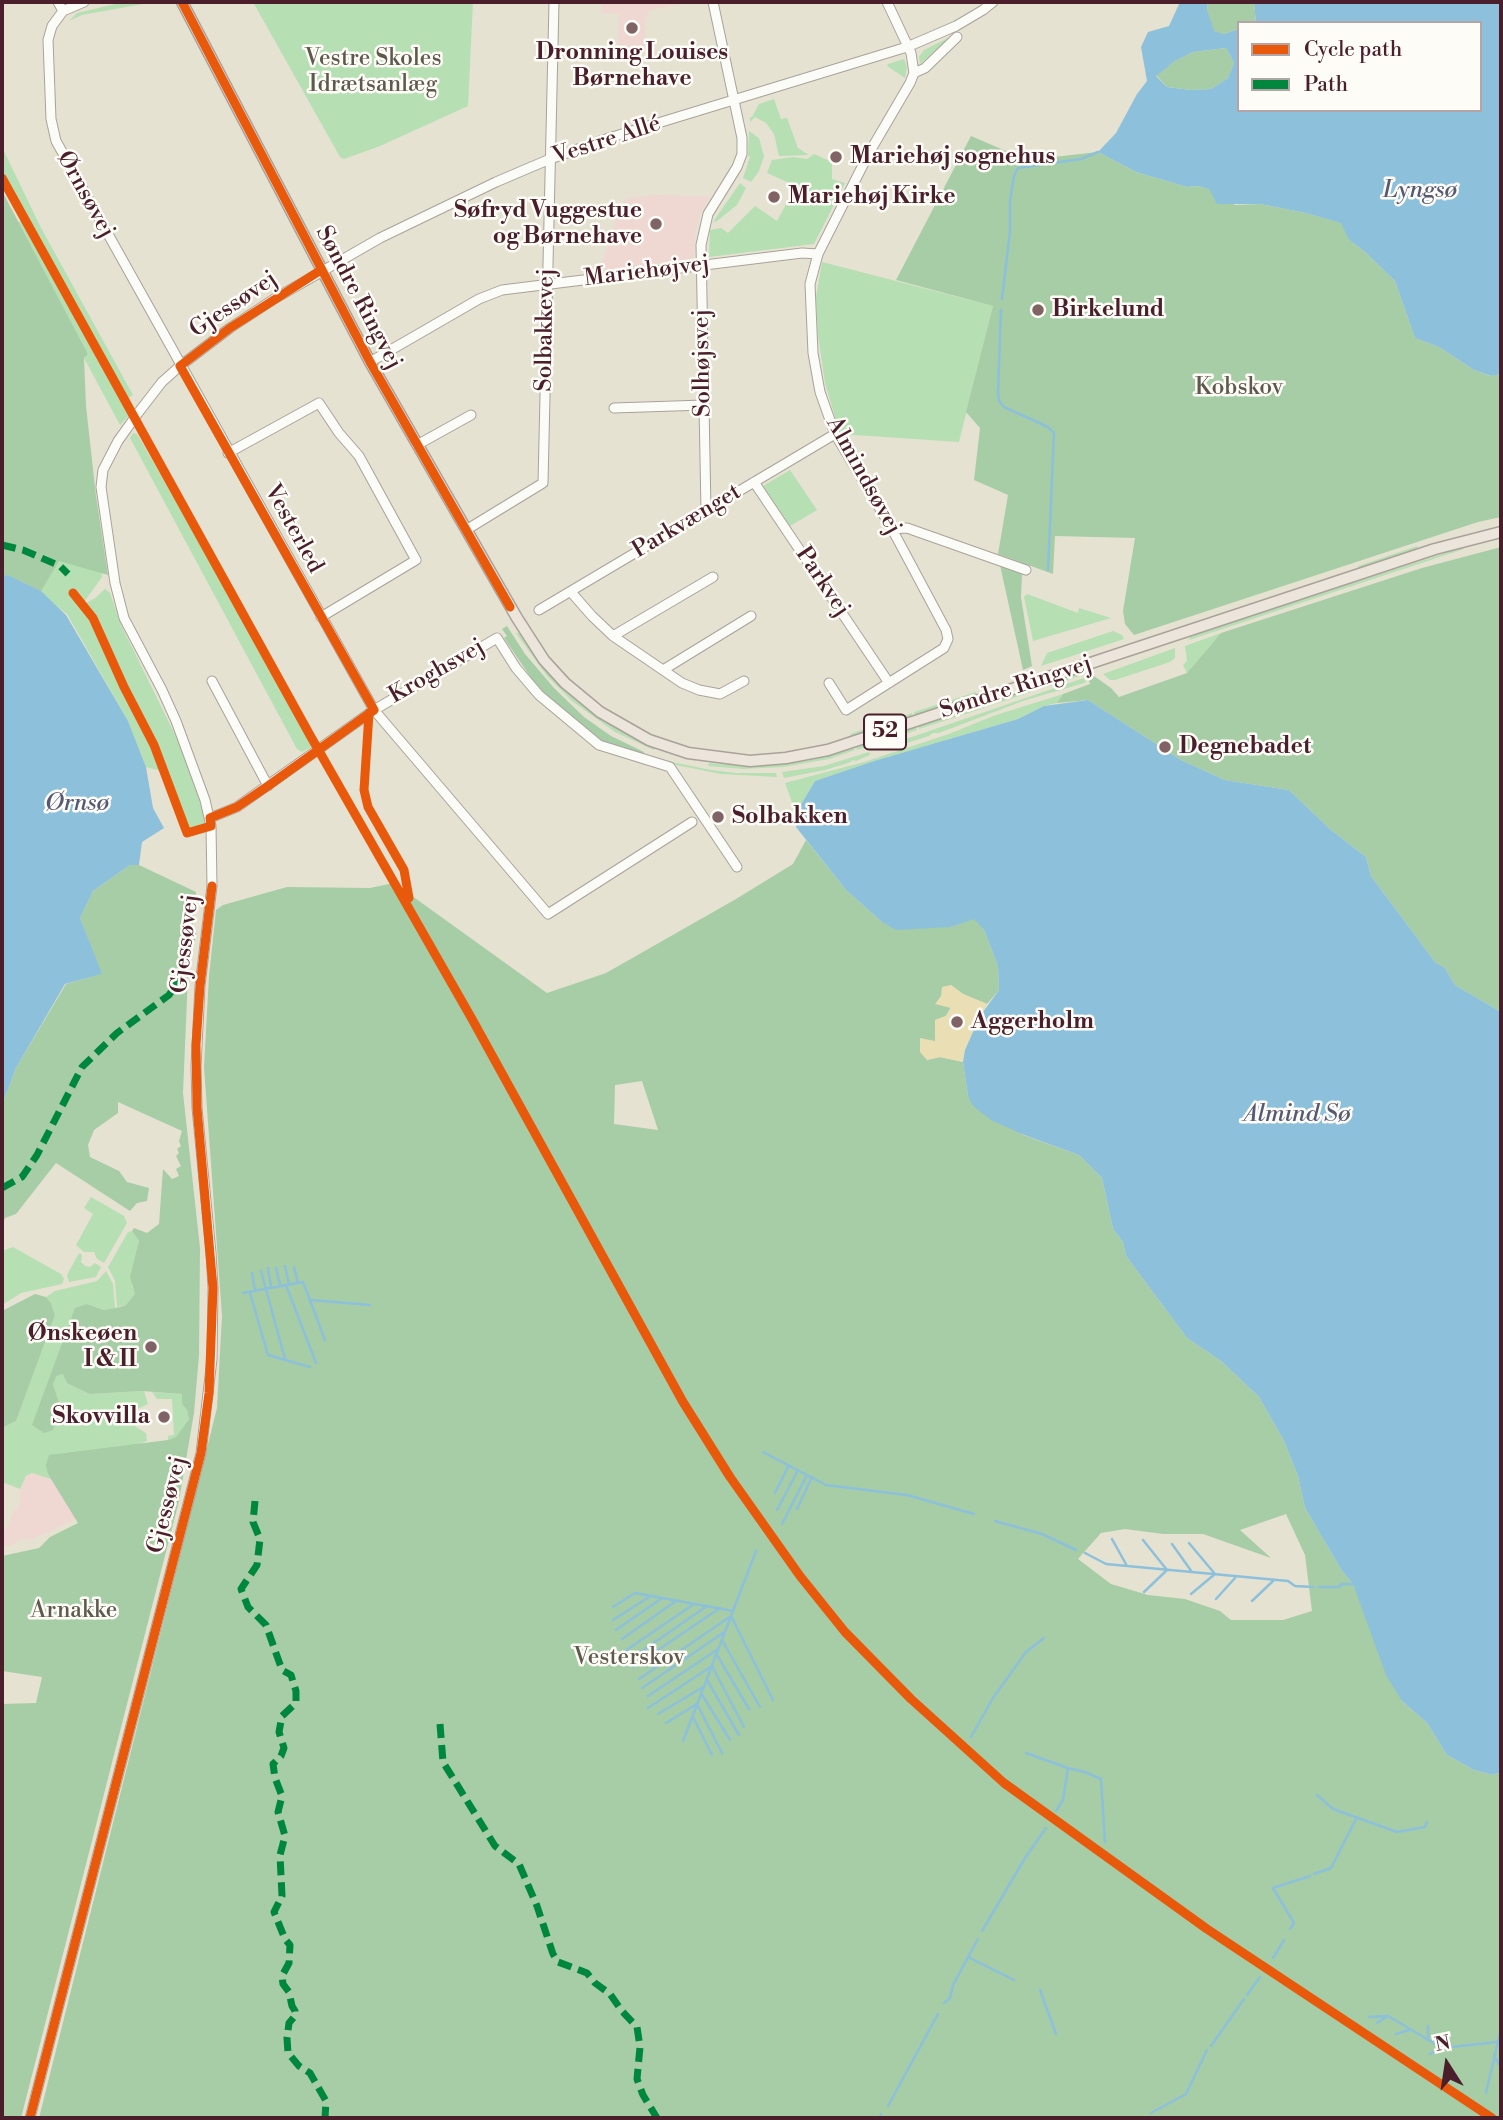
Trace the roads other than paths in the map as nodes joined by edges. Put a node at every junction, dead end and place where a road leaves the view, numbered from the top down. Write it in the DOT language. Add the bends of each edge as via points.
graph roads {
  1 [pos="58,2"];
  2 [pos="84,2"];
  3 [pos="182,2"];
  4 [pos="554,2"];
  5 [pos="713,2"];
  6 [pos="887,2"];
  7 [pos="993,2"];
  8 [pos="63,11"];
  9 [pos="957,37"];
  10 [pos="907,47"];
  11 [pos="914,72"];
  12 [pos="735,100"];
  13 [pos="550,159"];
  14 [pos="818,254"];
  15 [pos="702,265"];
  16 [pos="321,270"];
  17 [pos="547,284"];
  18 [pos="370,362"];
  19 [pos="180,366"];
  20 [pos="704,405"];
  21 [pos="614,408"];
  22 [pos="471,415"];
  23 [pos="835,434"];
  24 [pos="417,445"];
  25 [pos="228,453"];
  26 [pos="754,482"];
  27 [pos="706,511"];
  28 [pos="892,529"];
  29 [pos="466,530"];
  30 [pos="1501,532"];
  31 [pos="1026,570"];
  32 [pos="713,577"];
  33 [pos="571,592"];
  34 [pos="539,610"];
  35 [pos="751,616"];
  36 [pos="321,617"];
  37 [pos="613,636"];
  38 [pos="663,670"];
  39 [pos="212,681"];
  40 [pos="744,681"];
  41 [pos="889,682"];
  42 [pos="829,684"];
  43 [pos="373,709"];
  44 [pos="268,786"];
  45 [pos="210,818"];
  46 [pos="692,822"];
  47 [pos="737,867"];
  48 [pos="30,2118"];
  1 -- 8 [label="street"];
  2 -- 8 [label="street"];
  3 -- 16 [label="main road, Søndre Ringvej / 52"];
  4 -- 13 [label="street, Solbakkevej"];
  5 -- 12 [label="street, Solhøjsvej"];
  6 -- 10 [label="street"];
  7 -- 10 [label="street, Vestre Allé" via="969,19"];
  8 -- 19 [label="street, Ørnsøvej" via="48,40 56,141"];
  9 -- 11 [label="street" via="925,68"];
  10 -- 11 [label="street"];
  10 -- 12 [label="street, Vestre Allé"];
  11 -- 14 [label="street, Almindsøvej"];
  12 -- 13 [label="street, Vestre Allé"];
  12 -- 15 [label="street, Solhøjsvej" via="742,154 708,214"];
  13 -- 16 [label="street, Vestre Allé"];
  13 -- 17 [label="street, Solbakkevej"];
  14 -- 15 [label="street, Mariehøjvej"];
  14 -- 23 [label="street, Almindsøvej" via="810,284 813,353"];
  15 -- 17 [label="street, Mariehøjvej"];
  15 -- 20 [label="street, Solhøjsvej"];
  16 -- 18 [label="main road, Søndre Ringvej / 52"];
  16 -- 19 [label="street, Gjessøvej"];
  17 -- 18 [label="street, Mariehøjvej" via="502,290 479,299"];
  17 -- 29 [label="street, Solbakkevej" via="543,482"];
  18 -- 24 [label="main road, Søndre Ringvej / 52"];
  19 -- 25 [label="street, Vesterled"];
  19 -- 45 [label="street, Gjessøvej" via="162,382 118,441 103,470 101,487 125,624 176,721"];
  20 -- 21 [label="street"];
  20 -- 27 [label="street, Solhøjsvej"];
  22 -- 24 [label="street"];
  23 -- 26 [label="street, Parkvænget"];
  23 -- 28 [label="street, Almindsøvej"];
  24 -- 29 [label="main road, Søndre Ringvej / 52"];
  25 -- 36 [label="street, Vesterled"];
  25 -- 36 [label="street" via="319,403 359,456 416,560"];
  26 -- 27 [label="street, Parkvænget"];
  26 -- 41 [label="street, Parkvej"];
  27 -- 33 [label="street, Parkvænget"];
  28 -- 31 [label="street" via="913,530"];
  28 -- 41 [label="street, Almindsøvej" via="948,639 944,648"];
  29 -- 30 [label="main road, Søndre Ringvej / 52" via="544,660 586,701 627,729 673,748 750,761 828,750 1422,553"];
  32 -- 37 [label="street"];
  33 -- 34 [label="street, Parkvænget"];
  33 -- 37 [label="street"];
  35 -- 38 [label="street"];
  36 -- 43 [label="street, Vesterled"];
  37 -- 38 [label="street"];
  38 -- 40 [label="street" via="690,687 720,695"];
  39 -- 44 [label="street"];
  41 -- 42 [label="street, Almindsøvej" via="846,709"];
  43 -- 44 [label="street, Kroghsvej"];
  43 -- 46 [label="street, Vesterled" via="548,914"];
  43 -- 47 [label="street, Kroghsvej" via="497,638 539,695 598,745 670,767"];
  44 -- 45 [label="street, Kroghsvej"];
  45 -- 48 [label="street, Gjessøvej" via="212,886 196,1066 213,1289 207,1416"];
}
